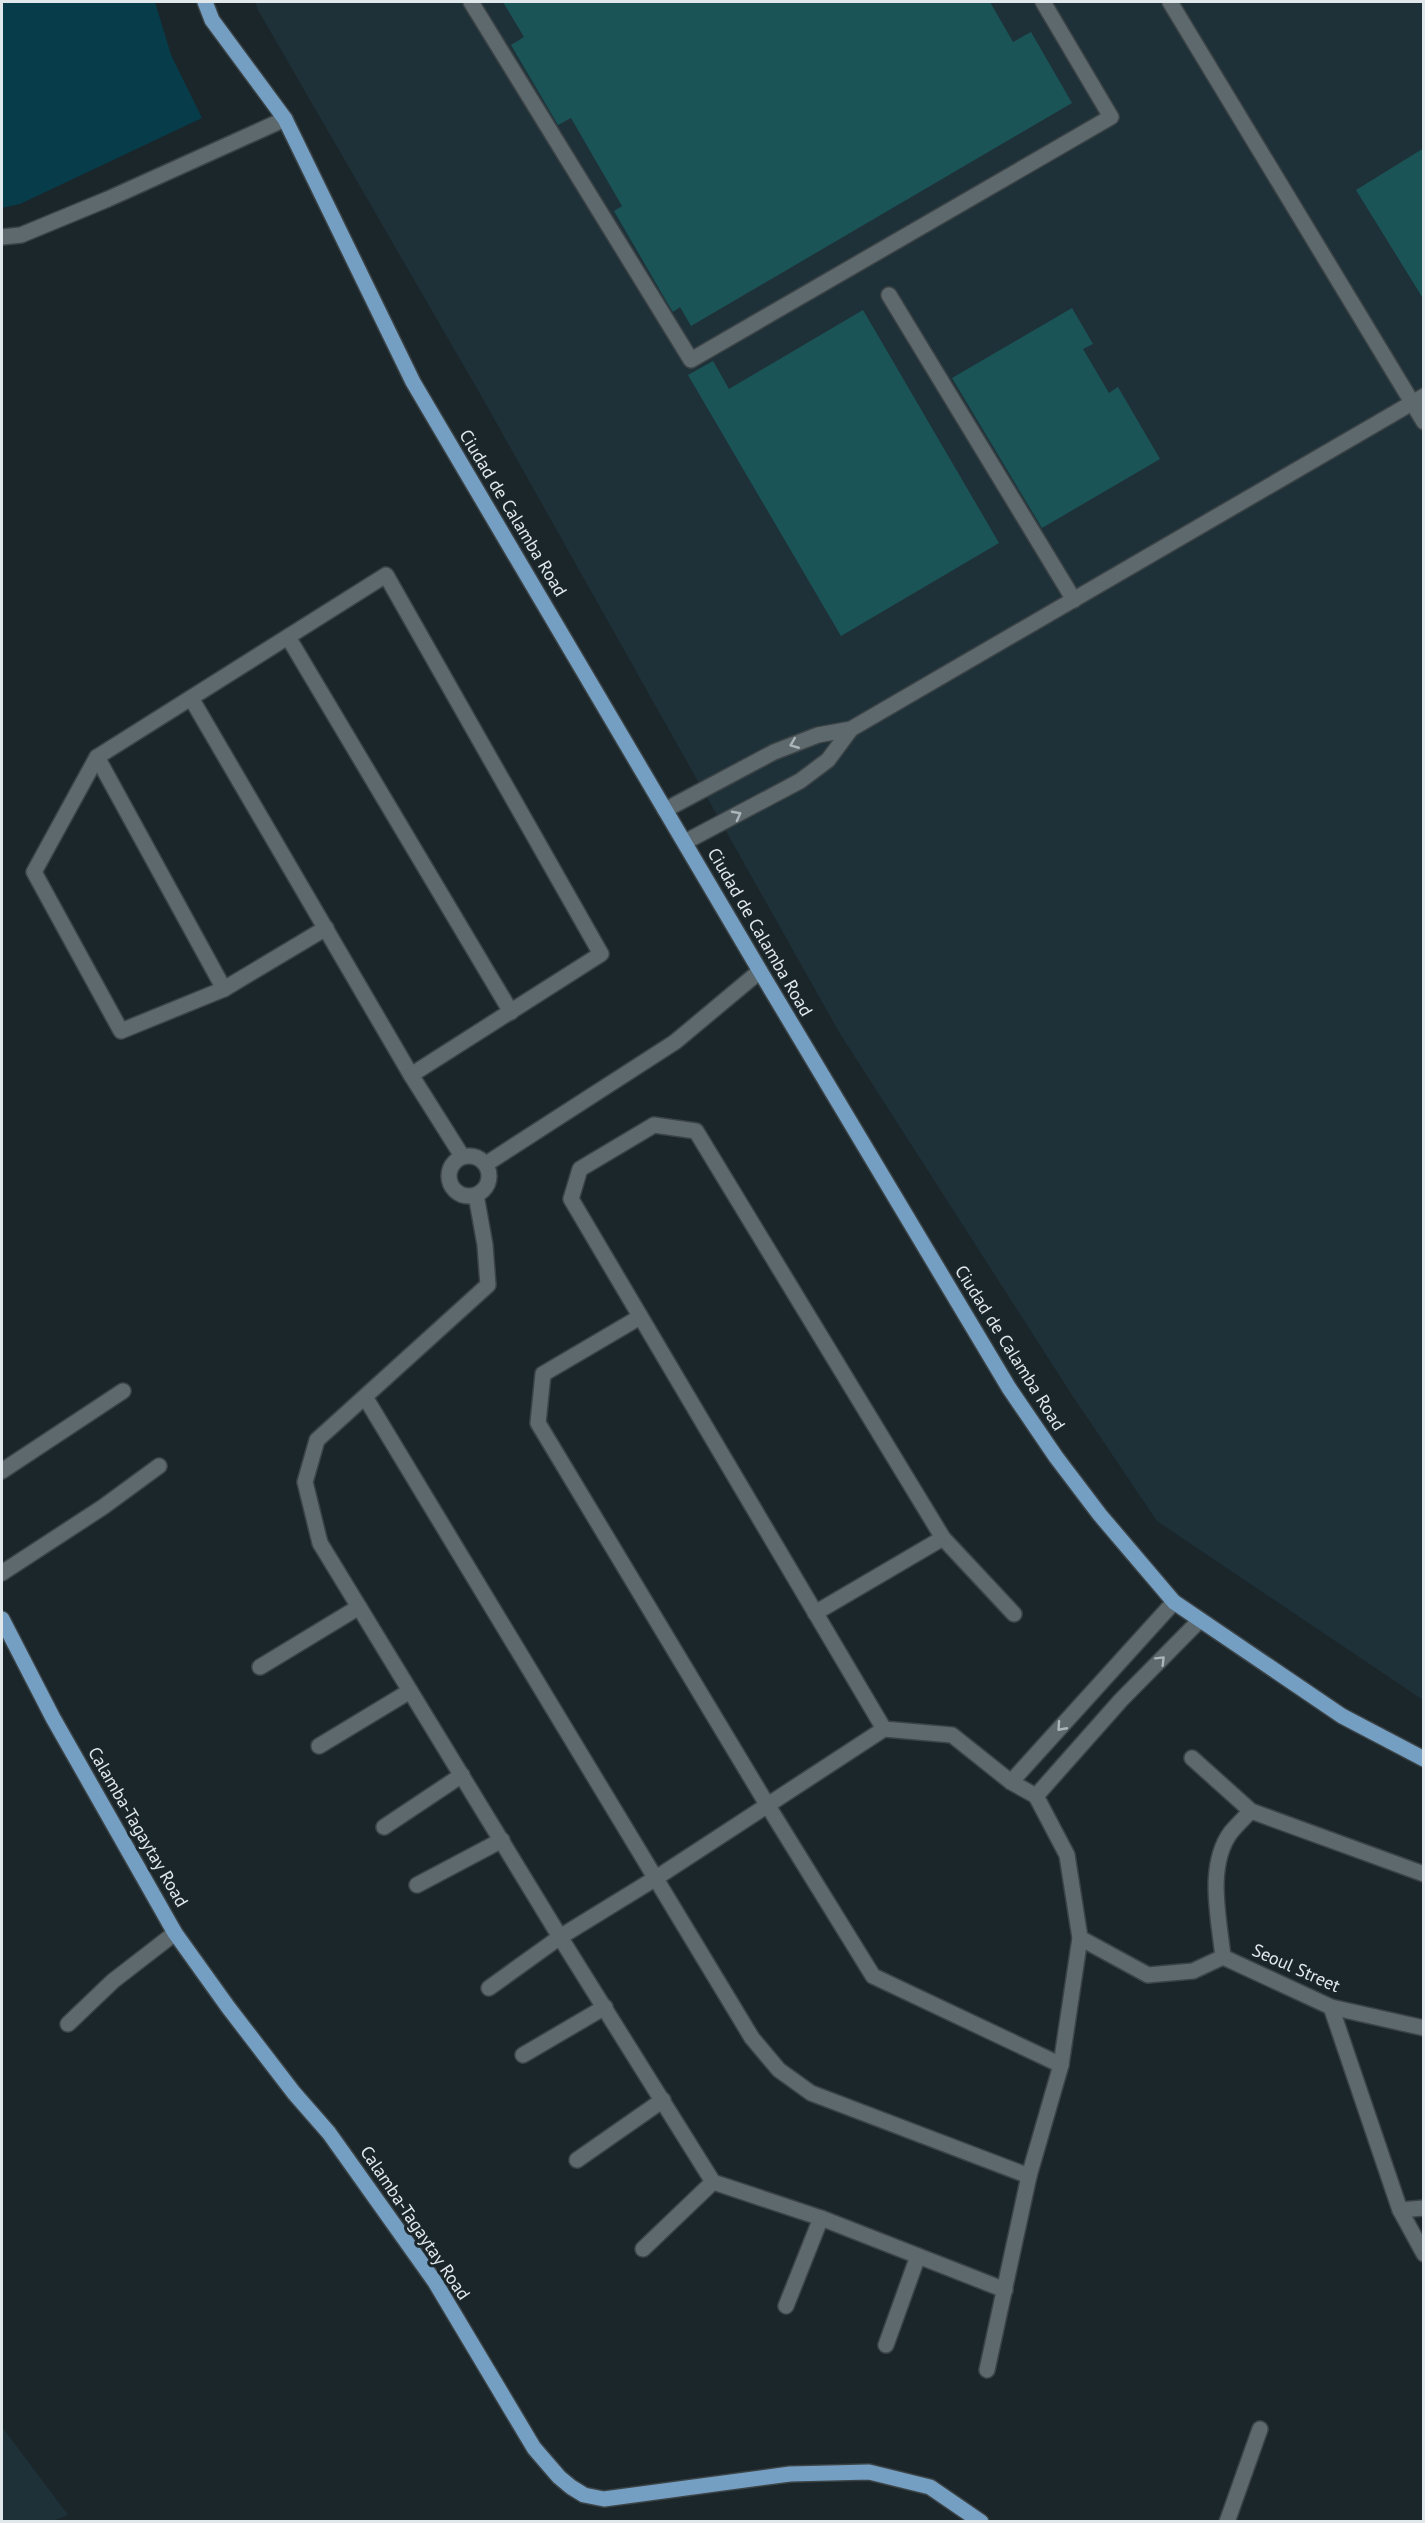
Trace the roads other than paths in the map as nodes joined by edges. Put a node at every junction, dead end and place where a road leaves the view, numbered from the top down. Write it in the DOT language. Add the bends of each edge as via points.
graph roads {
  1 [pos="205,2"];
  2 [pos="471,2"];
  3 [pos="1043,2"];
  4 [pos="1170,2"];
  5 [pos="285,119"];
  6 [pos="2,237"];
  7 [pos="889,295"];
  8 [pos="1417,400"];
  9 [pos="1424,422"];
  10 [pos="1074,600"];
  11 [pos="288,637"];
  12 [pos="191,698"];
  13 [pos="851,729"];
  14 [pos="97,757"];
  15 [pos="665,810"];
  16 [pos="685,842"];
  17 [pos="326,928"];
  18 [pos="760,971"];
  19 [pos="224,988"];
  20 [pos="511,1012"];
  21 [pos="411,1075"];
  22 [pos="462,1156"];
  23 [pos="486,1164"];
  24 [pos="476,1195"];
  25 [pos="640,1317"];
  26 [pos="123,1391"];
  27 [pos="365,1397"];
  28 [pos="159,1466"];
  29 [pos="2,1471"];
  30 [pos="943,1539"];
  31 [pos="2,1573"];
  32 [pos="1174,1602"];
  33 [pos="359,1607"];
  34 [pos="815,1613"];
  35 [pos="1014,1614"];
  36 [pos="2,1619"];
  37 [pos="1200,1620"];
  38 [pos="260,1666"];
  39 [pos="410,1691"];
  40 [pos="884,1730"];
  41 [pos="319,1746"];
  42 [pos="1192,1758"];
  43 [pos="1424,1759"];
  44 [pos="462,1774"];
  45 [pos="1011,1782"];
  46 [pos="1036,1796"];
  47 [pos="768,1806"];
  48 [pos="1251,1811"];
  49 [pos="384,1827"];
  50 [pos="502,1840"];
  51 [pos="1424,1874"];
  52 [pos="656,1878"];
  53 [pos="417,1885"];
  54 [pos="175,1933"];
  55 [pos="560,1937"];
  56 [pos="1080,1938"];
  57 [pos="1223,1957"];
  58 [pos="489,1988"];
  59 [pos="605,2007"];
  60 [pos="1330,2007"];
  61 [pos="68,2024"];
  62 [pos="1424,2028"];
  63 [pos="523,2055"];
  64 [pos="1061,2065"];
  65 [pos="663,2100"];
  66 [pos="577,2160"];
  67 [pos="1029,2176"];
  68 [pos="713,2182"];
  69 [pos="1424,2208"];
  70 [pos="1400,2210"];
  71 [pos="821,2217"];
  72 [pos="643,2249"];
  73 [pos="1424,2254"];
  74 [pos="918,2256"];
  75 [pos="1005,2290"];
  76 [pos="786,2306"];
  77 [pos="886,2345"];
  78 [pos="987,2370"];
  79 [pos="1260,2429"];
  80 [pos="981,2522"];
  81 [pos="1227,2522"];
  1 -- 5 [label="main road, Ciudad de Calamba Road" via="212,20"];
  2 -- 3 [label="street" via="691,360 1111,117"];
  4 -- 8 [label="street"];
  5 -- 6 [label="street" via="97,204 21,235"];
  5 -- 15 [label="main road, Ciudad de Calamba Road" via="413,382"];
  7 -- 10 [label="street"];
  8 -- 9 [label="street"];
  8 -- 10 [label="street"];
  10 -- 13 [label="street"];
  11 -- 12 [label="street"];
  11 -- 20 [label="street"];
  11 -- 20 [label="street" via="386,575 601,954"];
  12 -- 14 [label="street"];
  12 -- 17 [label="street"];
  13 -- 15 [label="street, one-way" via="818,735 774,752"];
  16 -- 13 [label="street, one-way" via="800,781 828,760"];
  14 -- 19 [label="street"];
  14 -- 19 [label="street" via="34,872 121,1031"];
  15 -- 16 [label="main road, Ciudad de Calamba Road"];
  16 -- 18 [label="main road, Ciudad de Calamba Road"];
  17 -- 19 [label="street"];
  17 -- 21 [label="street"];
  18 -- 23 [label="street" via="675,1042"];
  18 -- 32 [label="main road, Ciudad de Calamba Road" via="1010,1388 1100,1515"];
  20 -- 21 [label="street"];
  21 -- 22 [label="street"];
  22 -- 23 [label="street" via="480,1158"];
  22 -- 24 [label="street" via="454,1161 448,1178 458,1193"];
  23 -- 24 [label="street" via="488,1182"];
  24 -- 27 [label="street" via="488,1285"];
  25 -- 30 [label="street" via="571,1199 580,1169 654,1125 696,1131"];
  25 -- 34 [label="street"];
  25 -- 47 [label="street" via="543,1374 538,1423"];
  26 -- 29 [label="street"];
  27 -- 33 [label="street" via="317,1440 305,1482 320,1543"];
  27 -- 52 [label="street"];
  28 -- 31 [label="street" via="94,1514"];
  30 -- 34 [label="street"];
  30 -- 35 [label="street"];
  32 -- 37 [label="main road, Ciudad de Calamba Road"];
  32 -- 45 [label="street, one-way"];
  33 -- 38 [label="street"];
  33 -- 39 [label="street"];
  34 -- 40 [label="street"];
  36 -- 54 [label="main road, Calamba-Tagaytay Road" via="53,1718"];
  37 -- 43 [label="main road, Ciudad de Calamba Road" via="1342,1716"];
  46 -- 37 [label="street, one-way" via="1121,1700"];
  39 -- 41 [label="street"];
  39 -- 44 [label="street"];
  40 -- 45 [label="street" via="952,1735"];
  40 -- 47 [label="street"];
  42 -- 48 [label="street"];
  44 -- 49 [label="street"];
  44 -- 50 [label="street"];
  45 -- 46 [label="street"];
  46 -- 56 [label="street" via="1067,1855"];
  47 -- 52 [label="street"];
  47 -- 64 [label="street" via="873,1976"];
  48 -- 51 [label="street"];
  48 -- 57 [label="street" via="1230,1833 1218,1864"];
  50 -- 53 [label="street"];
  50 -- 55 [label="street"];
  52 -- 55 [label="street"];
  52 -- 67 [label="street" via="752,2038 779,2070 810,2093"];
  54 -- 61 [label="street"];
  54 -- 80 [label="main road, Calamba-Tagaytay Road" via="294,2093 329,2133 435,2282 534,2448 571,2487 584,2495 604,2499 790,2474 870,2472 930,2487"];
  55 -- 58 [label="street"];
  55 -- 59 [label="street"];
  56 -- 57 [label="street" via="1148,1975 1193,1971"];
  56 -- 64 [label="street"];
  57 -- 60 [label="street, Seoul Street"];
  59 -- 63 [label="street"];
  59 -- 65 [label="street"];
  60 -- 62 [label="street, Seoul Street"];
  60 -- 70 [label="street"];
  64 -- 67 [label="street"];
  65 -- 66 [label="street"];
  65 -- 68 [label="street"];
  67 -- 75 [label="street"];
  68 -- 71 [label="street"];
  68 -- 72 [label="street"];
  69 -- 70 [label="street"];
  70 -- 73 [label="street"];
  71 -- 74 [label="street"];
  71 -- 76 [label="street"];
  74 -- 75 [label="street"];
  74 -- 77 [label="street"];
  75 -- 78 [label="street"];
  79 -- 81 [label="street"];
}
